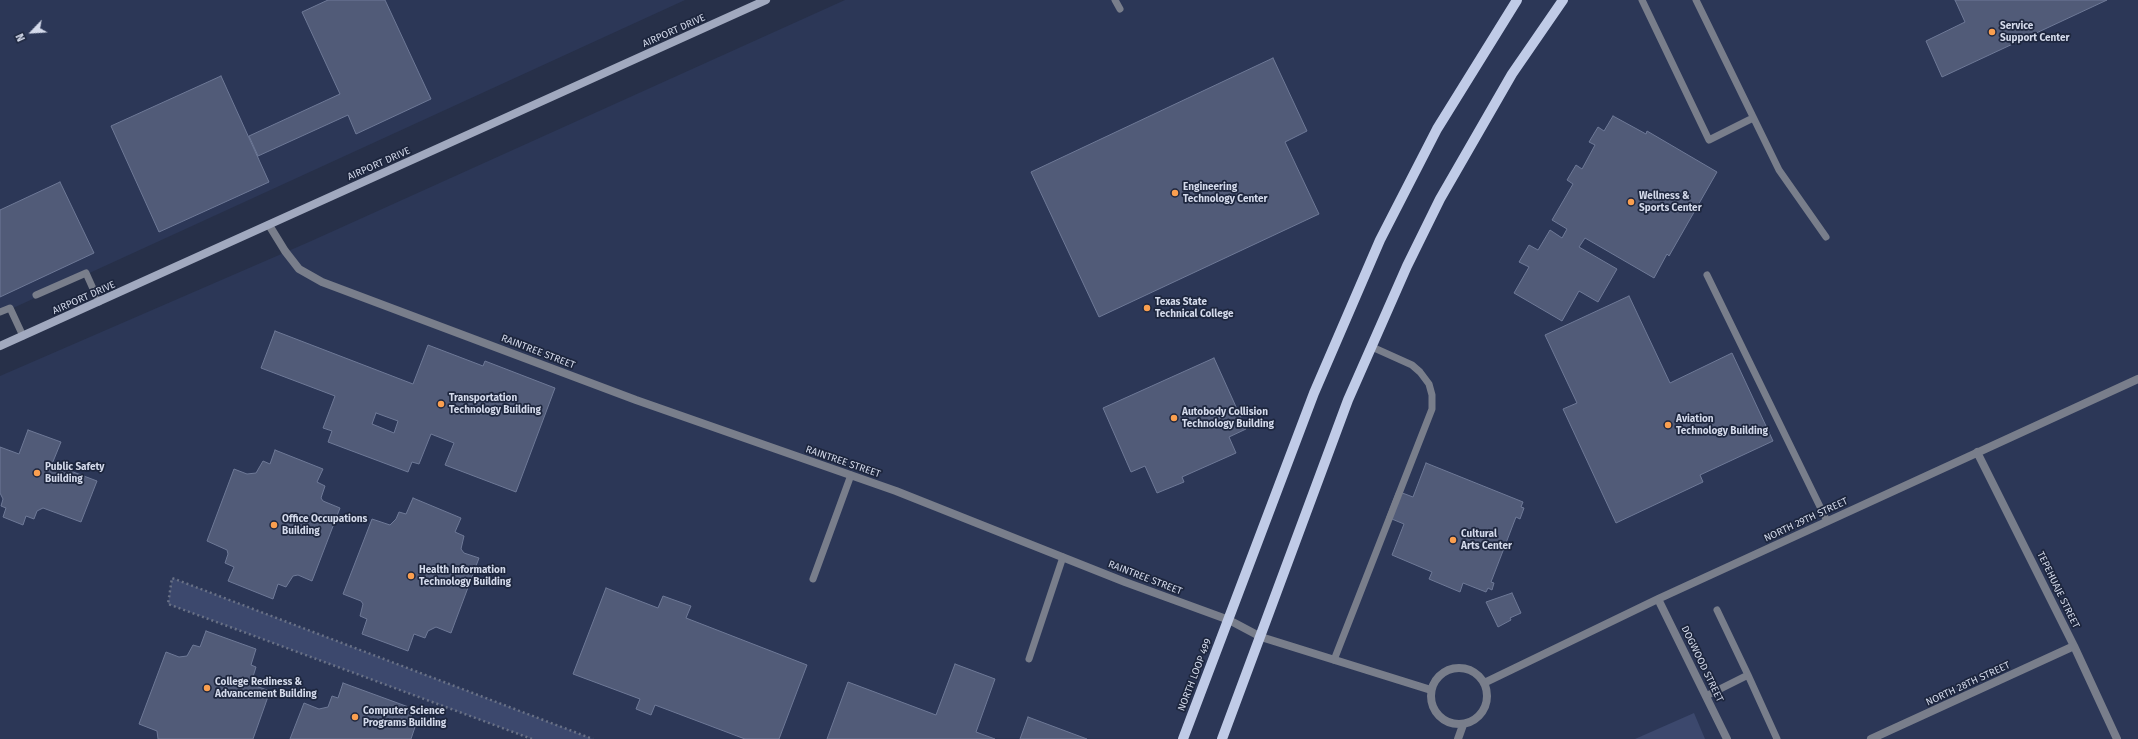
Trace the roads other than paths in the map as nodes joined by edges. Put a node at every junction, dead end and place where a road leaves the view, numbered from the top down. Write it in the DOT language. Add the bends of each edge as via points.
graph roads {
  1 [pos="766,0"];
  2 [pos="1115,0"];
  3 [pos="1517,0"];
  4 [pos="1563,0"];
  5 [pos="1642,0"];
  6 [pos="1696,0"];
  7 [pos="1120,9"];
  8 [pos="1753,118"];
  9 [pos="269,225"];
  10 [pos="1826,237"];
  11 [pos="1707,275"];
  12 [pos="36,295"];
  13 [pos="99,302"];
  14 [pos="0,312"];
  15 [pos="23,336"];
  16 [pos="0,346"];
  17 [pos="1372,346"];
  18 [pos="2138,379"];
  19 [pos="1978,452"];
  20 [pos="851,475"];
  21 [pos="1827,521"];
  22 [pos="1063,557"];
  23 [pos="813,579"];
  24 [pos="1658,599"];
  25 [pos="1717,610"];
  26 [pos="1229,620"];
  27 [pos="1261,637"];
  28 [pos="2074,646"];
  29 [pos="1029,659"];
  30 [pos="1334,660"];
  31 [pos="1748,675"];
  32 [pos="1484,683"];
  33 [pos="1430,690"];
  34 [pos="1706,696"];
  35 [pos="1463,725"];
  36 [pos="1183,739"];
  37 [pos="1222,739"];
  38 [pos="1458,739"];
  39 [pos="1727,739"];
  40 [pos="1777,739"];
  41 [pos="1871,739"];
  42 [pos="2117,739"];
  1 -- 9 [label="street, AIRPORT DRIVE"];
  2 -- 7 [label="lane"];
  3 -- 26 [label="main road, NORTH LOOP 499" via="1437,130 1380,240 1314,393"];
  4 -- 17 [label="main road" via="1521,59 1440,199"];
  5 -- 8 [label="lane" via="1709,140"];
  6 -- 8 [label="lane"];
  8 -- 10 [label="lane" via="1779,170"];
  9 -- 13 [label="street, AIRPORT DRIVE"];
  9 -- 20 [label="street, RAINTREE STREET" via="299,269 322,282 636,400"];
  11 -- 21 [label="lane"];
  12 -- 13 [label="lane" via="86,273"];
  13 -- 15 [label="street, AIRPORT DRIVE"];
  14 -- 15 [label="lane" via="10,308"];
  15 -- 16 [label="street, AIRPORT DRIVE"];
  17 -- 27 [label="main road" via="1348,400"];
  17 -- 30 [label="lane" via="1412,365 1420,372 1429,384 1432,409"];
  18 -- 19 [label="street, NORTH 29TH STREET"];
  19 -- 21 [label="street, NORTH 29TH STREET"];
  19 -- 28 [label="street, TEPEHUAJE STREET"];
  20 -- 22 [label="street, RAINTREE STREET"];
  20 -- 23 [label="lane"];
  21 -- 24 [label="street, NORTH 29TH STREET"];
  22 -- 26 [label="street, RAINTREE STREET"];
  22 -- 29 [label="lane"];
  24 -- 32 [label="street, NORTH 29TH STREET"];
  24 -- 34 [label="street, DOGWOOD STREET"];
  25 -- 31 [label="lane"];
  26 -- 27 [label="street, RAINTREE STREET"];
  26 -- 36 [label="main road, NORTH LOOP 499"];
  27 -- 30 [label="street, RAINTREE STREET"];
  27 -- 37 [label="main road"];
  28 -- 41 [label="street, NORTH 28TH STREET"];
  28 -- 42 [label="street, TEPEHUAJE STREET"];
  30 -- 33 [label="street, RAINTREE STREET"];
  31 -- 34 [label="lane"];
  31 -- 40 [label="lane"];
  32 -- 33 [label="street" via="1475,672 1462,668 1448,670 1437,677"];
  32 -- 35 [label="street" via="1488,696 1485,710 1476,720"];
  33 -- 35 [label="street" via="1431,704 1438,716 1449,724"];
  34 -- 39 [label="street, DOGWOOD STREET"];
  35 -- 38 [label="street"];
}
